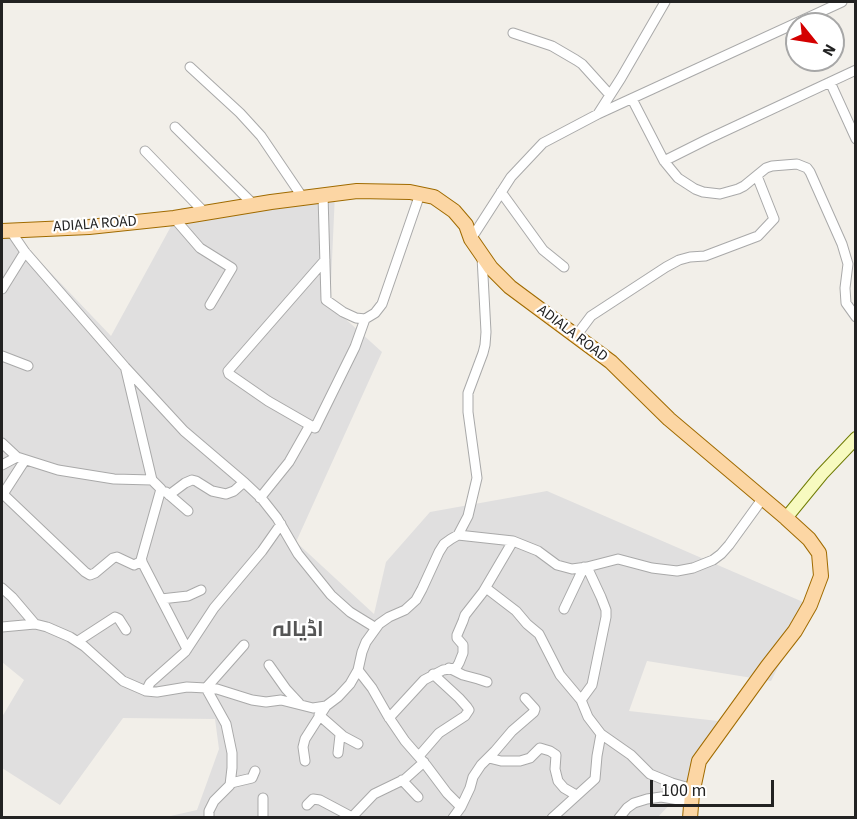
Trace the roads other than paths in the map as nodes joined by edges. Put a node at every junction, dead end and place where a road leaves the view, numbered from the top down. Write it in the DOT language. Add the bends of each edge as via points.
graph roads {
  1 [pos="665,2"];
  2 [pos="842,2"];
  3 [pos="513,33"];
  4 [pos="190,66"];
  5 [pos="855,70"];
  6 [pos="830,82"];
  7 [pos="610,95"];
  8 [pos="632,99"];
  9 [pos="598,114"];
  10 [pos="174,127"];
  11 [pos="855,139"];
  12 [pos="145,151"];
  13 [pos="664,161"];
  14 [pos="757,176"];
  15 [pos="501,192"];
  16 [pos="420,194"];
  17 [pos="323,195"];
  18 [pos="303,198"];
  19 [pos="254,205"];
  20 [pos="206,214"];
  21 [pos="174,219"];
  22 [pos="6,230"];
  23 [pos="471,239"];
  24 [pos="25,252"];
  25 [pos="482,255"];
  26 [pos="325,260"];
  27 [pos="564,267"];
  28 [pos="2,289"];
  29 [pos="210,305"];
  30 [pos="855,317"];
  31 [pos="365,318"];
  32 [pos="576,336"];
  33 [pos="2,356"];
  34 [pos="28,366"];
  35 [pos="125,368"];
  36 [pos="310,425"];
  37 [pos="855,438"];
  38 [pos="2,443"];
  39 [pos="21,459"];
  40 [pos="2,465"];
  41 [pos="152,480"];
  42 [pos="244,482"];
  43 [pos="165,492"];
  44 [pos="260,498"];
  45 [pos="763,498"];
  46 [pos="188,511"];
  47 [pos="786,518"];
  48 [pos="281,524"];
  49 [pos="458,535"];
  50 [pos="513,541"];
  51 [pos="142,561"];
  52 [pos="585,567"];
  53 [pos="2,588"];
  54 [pos="486,588"];
  55 [pos="201,590"];
  56 [pos="161,599"];
  57 [pos="564,609"];
  58 [pos="35,624"];
  59 [pos="2,627"];
  60 [pos="376,628"];
  61 [pos="126,630"];
  62 [pos="78,641"];
  63 [pos="244,645"];
  64 [pos="188,649"];
  65 [pos="269,665"];
  66 [pos="449,668"];
  67 [pos="358,670"];
  68 [pos="434,674"];
  69 [pos="487,682"];
  70 [pos="206,688"];
  71 [pos="146,691"];
  72 [pos="525,698"];
  73 [pos="581,700"];
  74 [pos="302,706"];
  75 [pos="326,706"];
  76 [pos="319,715"];
  77 [pos="389,718"];
  78 [pos="601,734"];
  79 [pos="340,735"];
  80 [pos="358,744"];
  81 [pos="338,753"];
  82 [pos="489,758"];
  83 [pos="421,759"];
  84 [pos="304,761"];
  85 [pos="255,771"];
  86 [pos="402,780"];
  87 [pos="231,783"];
  88 [pos="576,795"];
  89 [pos="418,797"];
  90 [pos="263,798"];
  91 [pos="307,805"];
  92 [pos="461,807"];
  93 [pos="693,808"];
  94 [pos="352,817"];
  95 [pos="209,818"];
  96 [pos="263,818"];
  97 [pos="453,818"];
  98 [pos="552,818"];
  99 [pos="619,818"];
  1 -- 7 [label="street"];
  2 -- 8 [label="street"];
  3 -- 7 [label="street" via="552,46 576,60"];
  4 -- 18 [label="street" via="261,136"];
  5 -- 6 [label="street"];
  6 -- 11 [label="street"];
  6 -- 13 [label="street"];
  7 -- 9 [label="street"];
  8 -- 9 [label="street"];
  8 -- 13 [label="street"];
  9 -- 15 [label="street" via="543,143"];
  10 -- 19 [label="street"];
  12 -- 20 [label="street"];
  13 -- 14 [label="street" via="678,178 712,194 738,189"];
  14 -- 30 [label="street" via="766,168 790,164 805,166 810,172 842,244 848,264 846,303"];
  14 -- 32 [label="street" via="774,219 758,236 666,267 591,316"];
  15 -- 23 [label="street"];
  15 -- 27 [label="street" via="543,250"];
  16 -- 17 [label="main road, ADIALA ROAD" via="357,191"];
  16 -- 23 [label="main road, ADIALA ROAD" via="434,197 454,210"];
  16 -- 31 [label="street" via="382,304"];
  17 -- 18 [label="main road, ADIALA ROAD"];
  17 -- 26 [label="street"];
  18 -- 19 [label="main road, ADIALA ROAD"];
  19 -- 20 [label="main road, ADIALA ROAD"];
  20 -- 21 [label="main road, ADIALA ROAD"];
  21 -- 22 [label="main road, ADIALA ROAD"];
  21 -- 29 [label="street" via="200,248 232,268"];
  22 -- 24 [label="street"];
  23 -- 25 [label="main road, ADIALA ROAD"];
  24 -- 28 [label="street"];
  24 -- 35 [label="street"];
  25 -- 32 [label="main road, ADIALA ROAD" via="510,287"];
  25 -- 49 [label="street" via="485,345 468,393 477,478 468,516"];
  26 -- 31 [label="street" via="326,300 356,318"];
  26 -- 36 [label="street" via="228,371 268,401"];
  31 -- 36 [label="street" via="317,426"];
  32 -- 45 [label="main road, ADIALA ROAD" via="611,362 669,419"];
  33 -- 34 [label="street"];
  35 -- 41 [label="street"];
  35 -- 42 [label="street" via="184,431"];
  36 -- 44 [label="street" via="289,462"];
  37 -- 47 [label="street"];
  38 -- 39 [label="street"];
  39 -- 40 [label="street"];
  39 -- 41 [label="street" via="114,479"];
  39 -- 51 [label="street" via="4,495 85,572 95,573 117,557 134,565"];
  41 -- 43 [label="street"];
  42 -- 43 [label="street" via="226,495 192,480"];
  42 -- 44 [label="street"];
  43 -- 46 [label="street"];
  43 -- 51 [label="street"];
  44 -- 48 [label="street"];
  45 -- 47 [label="main road, ADIALA ROAD"];
  45 -- 52 [label="street" via="722,554 693,568 660,570 618,558"];
  47 -- 93 [label="main road, ADIALA ROAD" via="819,553 821,576 795,631 699,761"];
  48 -- 60 [label="street" via="298,554 331,595"];
  48 -- 64 [label="street" via="214,608"];
  49 -- 50 [label="street"];
  49 -- 60 [label="street" via="444,544 416,600"];
  50 -- 52 [label="street" via="538,551 557,565"];
  50 -- 54 [label="street"];
  51 -- 56 [label="street"];
  52 -- 57 [label="street"];
  52 -- 73 [label="street" via="601,597 606,617 592,685"];
  53 -- 58 [label="street"];
  54 -- 66 [label="street" via="465,615 457,635 463,653 456,668"];
  54 -- 73 [label="street" via="539,634 560,675"];
  55 -- 56 [label="street"];
  56 -- 64 [label="street"];
  58 -- 59 [label="street"];
  58 -- 62 [label="street"];
  60 -- 67 [label="street" via="366,642"];
  61 -- 62 [label="street" via="115,617"];
  62 -- 71 [label="street" via="123,681"];
  63 -- 70 [label="street"];
  64 -- 71 [label="street"];
  65 -- 74 [label="street"];
  66 -- 68 [label="street"];
  66 -- 69 [label="street"];
  67 -- 75 [label="street" via="345,690"];
  67 -- 77 [label="street"];
  68 -- 77 [label="street"];
  68 -- 83 [label="street" via="468,710 439,733"];
  70 -- 71 [label="street"];
  70 -- 74 [label="street" via="252,700 281,700"];
  70 -- 87 [label="street" via="226,724 232,753"];
  72 -- 82 [label="street" via="535,709"];
  73 -- 78 [label="street"];
  74 -- 75 [label="street"];
  75 -- 76 [label="street"];
  76 -- 79 [label="street"];
  76 -- 84 [label="street" via="305,739"];
  77 -- 83 [label="street"];
  78 -- 88 [label="street" via="596,779"];
  78 -- 93 [label="street" via="632,755"];
  79 -- 80 [label="street"];
  79 -- 81 [label="street"];
  82 -- 88 [label="street" via="520,760 530,758 540,748 550,751 555,754 558,781"];
  82 -- 92 [label="street" via="476,772"];
  83 -- 86 [label="street"];
  83 -- 92 [label="street"];
  85 -- 87 [label="street" via="252,778"];
  86 -- 89 [label="street"];
  86 -- 94 [label="street" via="374,794"];
  87 -- 95 [label="street" via="214,801"];
  88 -- 98 [label="street"];
  90 -- 96 [label="street"];
  91 -- 94 [label="street" via="313,799 320,800"];
  92 -- 97 [label="street"];
  93 -- 99 [label="street" via="661,797 634,803"];
}
